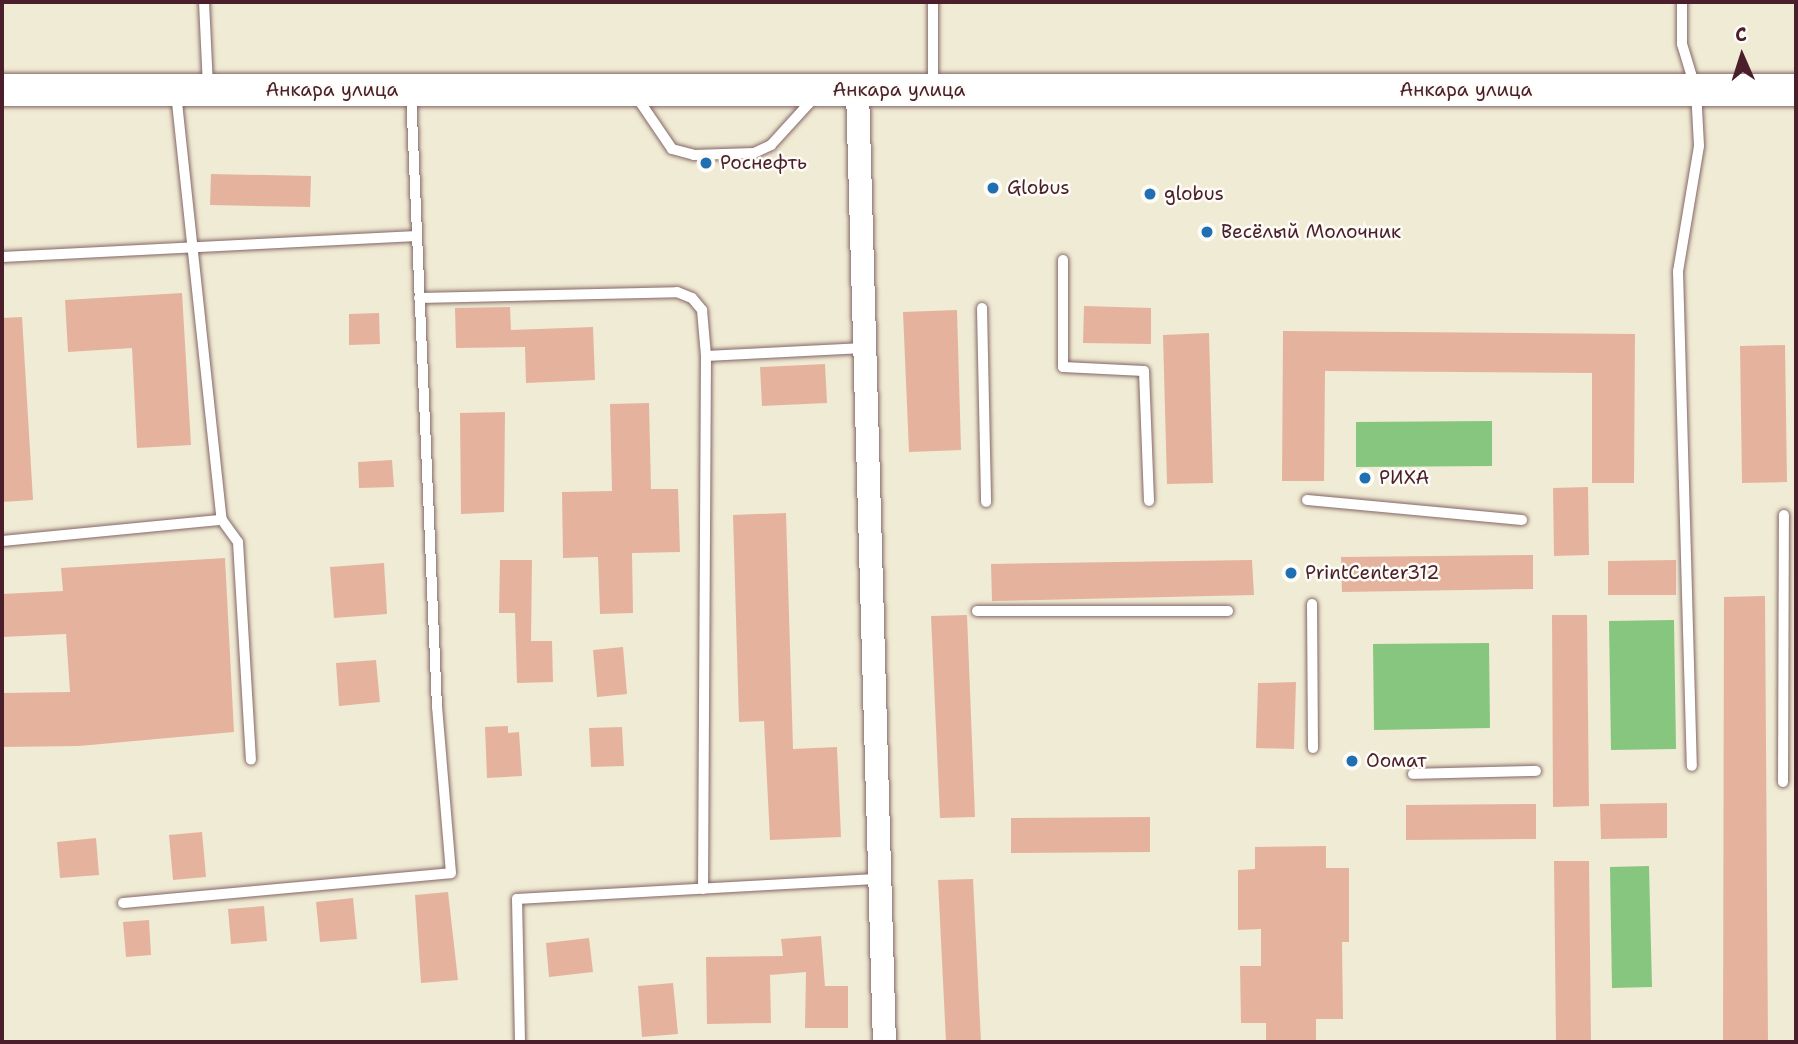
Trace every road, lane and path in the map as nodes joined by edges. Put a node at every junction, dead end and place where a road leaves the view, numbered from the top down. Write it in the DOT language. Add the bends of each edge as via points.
graph roads {
  1 [pos="204,2"];
  2 [pos="933,2"];
  3 [pos="1682,2"];
  4 [pos="2,90"];
  5 [pos="176,90"];
  6 [pos="209,90"];
  7 [pos="411,90"];
  8 [pos="633,90"];
  9 [pos="845,90"];
  10 [pos="933,90"];
  11 [pos="1696,90"];
  12 [pos="1796,90"];
  13 [pos="416,236"];
  14 [pos="195,247"];
  15 [pos="2,257"];
  16 [pos="1063,260"];
  17 [pos="419,298"];
  18 [pos="982,308"];
  19 [pos="864,348"];
  20 [pos="706,356"];
  21 [pos="1307,500"];
  22 [pos="1149,501"];
  23 [pos="986,502"];
  24 [pos="1784,515"];
  25 [pos="222,520"];
  26 [pos="1522,520"];
  27 [pos="2,541"];
  28 [pos="1312,604"];
  29 [pos="977,611"];
  30 [pos="1228,611"];
  31 [pos="1313,748"];
  32 [pos="251,760"];
  33 [pos="1692,766"];
  34 [pos="1536,771"];
  35 [pos="1413,774"];
  36 [pos="1783,782"];
  37 [pos="879,879"];
  38 [pos="703,889"];
  39 [pos="123,903"];
  40 [pos="520,1042"];
  41 [pos="884,1042"];
  1 -- 6 [label="lane"];
  2 -- 10 [label="lane"];
  3 -- 11 [label="lane" via="1682,44"];
  4 -- 5 [label="main road, Анкара улица"];
  5 -- 6 [label="main road, Анкара улица"];
  5 -- 14 [label="lane"];
  6 -- 7 [label="main road, Анкара улица"];
  7 -- 8 [label="main road, Анкара улица"];
  7 -- 13 [label="lane"];
  8 -- 9 [label="main road, Анкара улица"];
  8 -- 9 [label="lane" via="672,149 694,155 754,153 771,145 803,106"];
  9 -- 10 [label="main road, Анкара улица"];
  9 -- 19 [label="street"];
  10 -- 11 [label="main road, Анкара улица"];
  11 -- 12 [label="main road, Анкара улица"];
  11 -- 33 [label="lane" via="1699,146 1678,271"];
  13 -- 14 [label="lane"];
  13 -- 17 [label="lane"];
  14 -- 15 [label="lane"];
  14 -- 25 [label="lane"];
  16 -- 22 [label="lane" via="1063,367 1144,371"];
  17 -- 20 [label="lane" via="677,292 692,298 702,310"];
  17 -- 39 [label="lane" via="437,707 451,873"];
  18 -- 23 [label="lane"];
  19 -- 20 [label="lane"];
  19 -- 37 [label="street"];
  20 -- 38 [label="lane"];
  21 -- 26 [label="lane"];
  24 -- 36 [label="lane"];
  25 -- 27 [label="lane"];
  25 -- 32 [label="lane" via="238,542"];
  28 -- 31 [label="lane"];
  29 -- 30 [label="lane"];
  34 -- 35 [label="lane"];
  37 -- 38 [label="lane"];
  37 -- 41 [label="street"];
  38 -- 40 [label="lane" via="517,899"];
}
